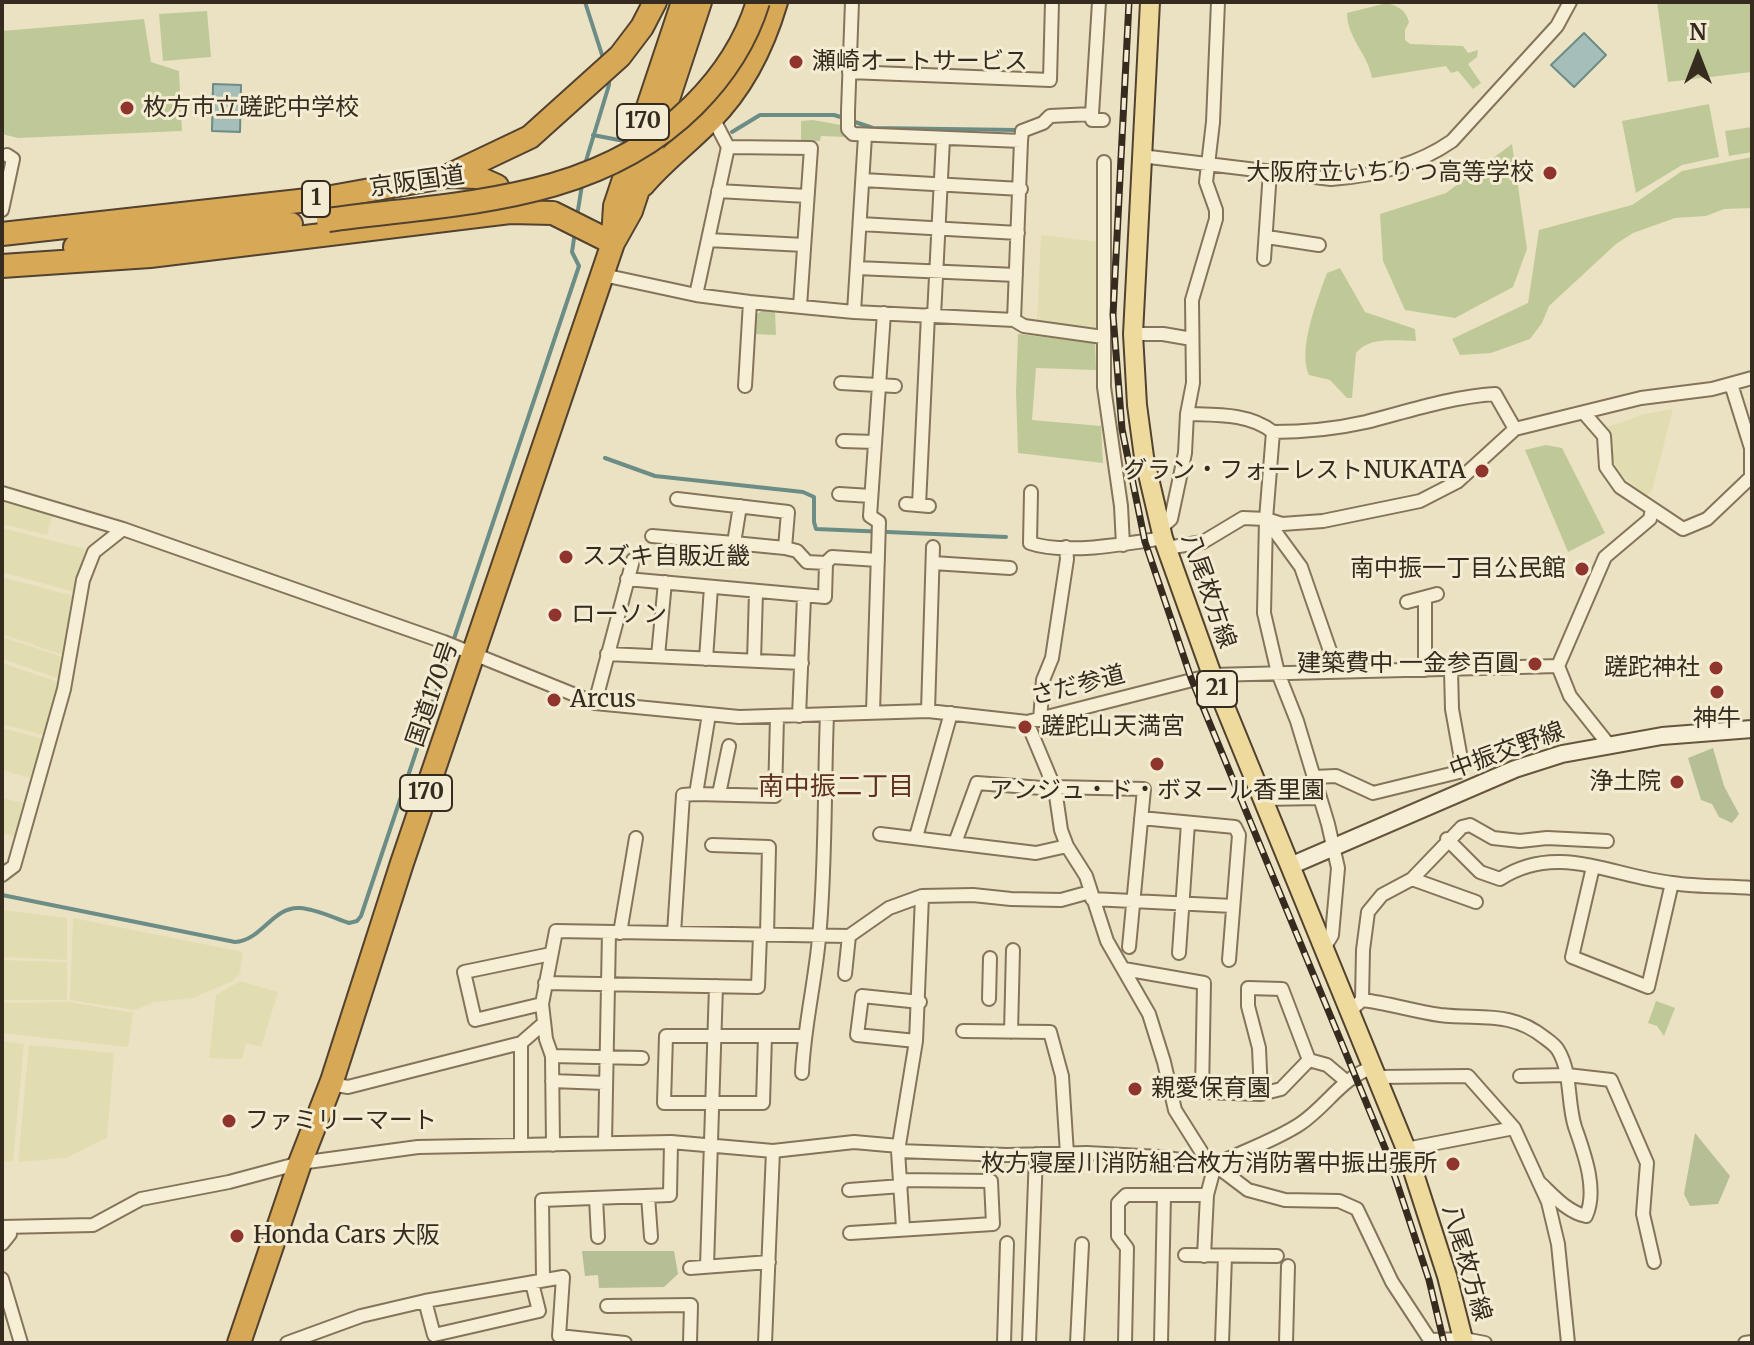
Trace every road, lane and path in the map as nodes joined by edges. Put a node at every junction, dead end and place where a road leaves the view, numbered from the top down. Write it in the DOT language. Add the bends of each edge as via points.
graph roads {
  1 [pos="655,2"];
  2 [pos="683,2"];
  3 [pos="700,2"];
  4 [pos="758,2"];
  5 [pos="776,2"];
  6 [pos="852,2"];
  7 [pos="1052,2"];
  8 [pos="1099,2"];
  9 [pos="1150,2"];
  10 [pos="1218,2"];
  11 [pos="1570,2"];
  12 [pos="849,72"];
  13 [pos="713,118"];
  14 [pos="865,136"];
  15 [pos="943,139"];
  16 [pos="1021,141"];
  17 [pos="728,147"];
  18 [pos="4,154"];
  19 [pos="1141,156"];
  20 [pos="1104,162"];
  21 [pos="1209,165"];
  22 [pos="1270,171"];
  23 [pos="2,176"];
  24 [pos="448,176"];
  25 [pos="863,180"];
  26 [pos="941,185"];
  27 [pos="1021,189"];
  28 [pos="637,191"];
  29 [pos="718,191"];
  30 [pos="807,196"];
  31 [pos="2,210"];
  32 [pos="510,212"];
  33 [pos="860,224"];
  34 [pos="938,229"];
  35 [pos="1018,233"];
  36 [pos="2,234"];
  37 [pos="1267,237"];
  38 [pos="708,240"];
  39 [pos="613,243"];
  40 [pos="804,245"];
  41 [pos="1319,245"];
  42 [pos="2,255"];
  43 [pos="1264,259"];
  44 [pos="2,266"];
  45 [pos="857,268"];
  46 [pos="936,271"];
  47 [pos="603,275"];
  48 [pos="1016,275"];
  49 [pos="696,295"];
  50 [pos="750,302"];
  51 [pos="800,306"];
  52 [pos="854,312"];
  53 [pos="884,313"];
  54 [pos="931,316"];
  55 [pos="1014,320"];
  56 [pos="1133,334"];
  57 [pos="1103,337"];
  58 [pos="1192,339"];
  59 [pos="1752,378"];
  60 [pos="841,383"];
  61 [pos="1731,384"];
  62 [pos="879,385"];
  63 [pos="745,386"];
  64 [pos="895,386"];
  65 [pos="1584,413"];
  66 [pos="1187,414"];
  67 [pos="1515,429"];
  68 [pos="1273,432"];
  69 [pos="843,441"];
  70 [pos="875,442"];
  71 [pos="1751,448"];
  72 [pos="1751,478"];
  73 [pos="695,487"];
  74 [pos="1031,492"];
  75 [pos="2,493"];
  76 [pos="839,494"];
  77 [pos="871,496"];
  78 [pos="677,499"];
  79 [pos="693,501"];
  80 [pos="918,505"];
  81 [pos="740,506"];
  82 [pos="1652,509"];
  83 [pos="1266,519"];
  84 [pos="123,529"];
  85 [pos="652,536"];
  86 [pos="1163,538"];
  87 [pos="734,543"];
  88 [pos="1123,545"];
  89 [pos="933,547"];
  90 [pos="1066,547"];
  91 [pos="785,548"];
  92 [pos="633,560"];
  93 [pos="878,560"];
  94 [pos="826,563"];
  95 [pos="933,563"];
  96 [pos="1010,568"];
  97 [pos="627,579"];
  98 [pos="665,582"];
  99 [pos="711,587"];
  100 [pos="756,592"];
  101 [pos="804,597"];
  102 [pos="1407,602"];
  103 [pos="458,647"];
  104 [pos="607,654"];
  105 [pos="658,656"];
  106 [pos="706,659"];
  107 [pos="754,661"];
  108 [pos="802,663"];
  109 [pos="1558,666"];
  110 [pos="1425,670"];
  111 [pos="1451,670"];
  112 [pos="1337,671"];
  113 [pos="1212,675"];
  114 [pos="1280,678"];
  115 [pos="595,703"];
  116 [pos="928,711"];
  117 [pos="873,712"];
  118 [pos="951,713"];
  119 [pos="709,714"];
  120 [pos="827,715"];
  121 [pos="799,716"];
  122 [pos="777,717"];
  123 [pos="1034,721"];
  124 [pos="1752,729"];
  125 [pos="1609,745"];
  126 [pos="729,746"];
  127 [pos="1459,772"];
  128 [pos="1313,777"];
  129 [pos="1054,788"];
  130 [pos="1464,791"];
  131 [pos="696,794"];
  132 [pos="719,794"];
  133 [pos="1319,798"];
  134 [pos="1262,799"];
  135 [pos="1141,818"];
  136 [pos="1188,823"];
  137 [pos="880,834"];
  138 [pos="916,837"];
  139 [pos="636,838"];
  140 [pos="1447,839"];
  141 [pos="1607,841"];
  142 [pos="955,843"];
  143 [pos="712,845"];
  144 [pos="1067,846"];
  145 [pos="1334,846"];
  146 [pos="1290,866"];
  147 [pos="1593,867"];
  148 [pos="2,875"];
  149 [pos="1412,879"];
  150 [pos="1672,883"];
  151 [pos="1752,888"];
  152 [pos="1091,895"];
  153 [pos="922,896"];
  154 [pos="1133,900"];
  155 [pos="1476,902"];
  156 [pos="1183,903"];
  157 [pos="1233,906"];
  158 [pos="614,932"];
  159 [pos="674,933"];
  160 [pos="763,935"];
  161 [pos="819,936"];
  162 [pos="849,936"];
  163 [pos="1129,947"];
  164 [pos="1324,948"];
  165 [pos="1013,950"];
  166 [pos="1179,953"];
  167 [pos="551,954"];
  168 [pos="990,958"];
  169 [pos="1229,960"];
  170 [pos="1124,969"];
  171 [pos="989,972"];
  172 [pos="1013,973"];
  173 [pos="845,974"];
  174 [pos="545,983"];
  175 [pos="606,985"];
  176 [pos="716,986"];
  177 [pos="989,999"];
  178 [pos="920,1002"];
  179 [pos="542,1004"];
  180 [pos="1356,1005"];
  181 [pos="544,1023"];
  182 [pos="963,1031"];
  183 [pos="1011,1032"];
  184 [pos="765,1036"];
  185 [pos="803,1036"];
  186 [pos="714,1037"];
  187 [pos="916,1041"];
  188 [pos="521,1043"];
  189 [pos="552,1056"];
  190 [pos="606,1058"];
  191 [pos="642,1058"];
  192 [pos="1309,1060"];
  193 [pos="1376,1072"];
  194 [pos="802,1073"];
  195 [pos="1567,1075"];
  196 [pos="1520,1076"];
  197 [pos="1350,1077"];
  198 [pos="552,1081"];
  199 [pos="605,1083"];
  200 [pos="331,1084"];
  201 [pos="1261,1094"];
  202 [pos="712,1103"];
  203 [pos="1514,1128"];
  204 [pos="671,1142"];
  205 [pos="605,1143"];
  206 [pos="711,1144"];
  207 [pos="521,1145"];
  208 [pos="553,1145"];
  209 [pos="898,1149"];
  210 [pos="1406,1149"];
  211 [pos="773,1151"];
  212 [pos="1036,1154"];
  213 [pos="1067,1154"];
  214 [pos="300,1163"];
  215 [pos="1215,1165"];
  216 [pos="1539,1182"];
  217 [pos="900,1183"];
  218 [pos="849,1190"];
  219 [pos="1164,1195"];
  220 [pos="1207,1195"];
  221 [pos="648,1196"];
  222 [pos="596,1198"];
  223 [pos="6,1228"];
  224 [pos="903,1228"];
  225 [pos="850,1233"];
  226 [pos="598,1237"];
  227 [pos="651,1237"];
  228 [pos="1007,1243"];
  229 [pos="2,1244"];
  230 [pos="1082,1244"];
  231 [pos="1185,1255"];
  232 [pos="1204,1256"];
  233 [pos="1225,1256"];
  234 [pos="1277,1256"];
  235 [pos="769,1262"];
  236 [pos="1654,1262"];
  237 [pos="707,1266"];
  238 [pos="1288,1266"];
  239 [pos="690,1268"];
  240 [pos="2,1279"];
  241 [pos="537,1282"];
  242 [pos="425,1301"];
  243 [pos="607,1306"];
  244 [pos="1429,1341"];
  245 [pos="1464,1341"];
  246 [pos="1752,1342"];
  247 [pos="21,1343"];
  248 [pos="239,1343"];
  249 [pos="287,1343"];
  250 [pos="625,1343"];
  251 [pos="690,1343"];
  252 [pos="765,1343"];
  253 [pos="1004,1343"];
  254 [pos="1029,1343"];
  255 [pos="1077,1343"];
  256 [pos="1125,1343"];
  257 [pos="1161,1343"];
  258 [pos="1222,1343"];
  259 [pos="1286,1343"];
  260 [pos="1485,1343"];
  261 [pos="1568,1343"];
  262 [pos="1745,1343"];
  1 -- 24 [label="highway, 京阪国道 / 1" via="620,56 530,137"];
  2 -- 39 [label="highway, 国道170号 / 170" via="615,206"];
  3 -- 28 [label="highway, 国道170号 / 170"];
  4 -- 42 [label="highway, 京阪国道 / 1, bridge" via="738,49 713,86 671,128 622,159 569,182 328,220"];
  5 -- 13 [label="highway" via="764,41"];
  6 -- 12 [label="street"];
  7 -- 12 [label="street" via="1050,80"];
  8 -- 16 [label="street" via="1097,117 1050,116 1022,131"];
  9 -- 19 [label="main road, 八尾枚方線 / 21"];
  10 -- 21 [label="street"];
  11 -- 22 [label="street" via="1557,26 1452,141 1434,153 1357,177"];
  12 -- 14 [label="street" via="848,129"];
  13 -- 17 [label="street"];
  13 -- 28 [label="highway"];
  14 -- 15 [label="street"];
  14 -- 25 [label="street"];
  15 -- 16 [label="street"];
  15 -- 26 [label="street"];
  16 -- 27 [label="street"];
  17 -- 29 [label="street"];
  17 -- 30 [label="street" via="811,148"];
  18 -- 23 [label="street"];
  18 -- 31 [label="street" via="13,159"];
  19 -- 21 [label="street"];
  19 -- 56 [label="main road, 八尾枚方線 / 21"];
  20 -- 57 [label="street"];
  21 -- 22 [label="street"];
  21 -- 58 [label="street" via="1206,189 1216,219 1192,300"];
  22 -- 37 [label="street"];
  24 -- 32 [label="highway" via="477,177 497,186"];
  24 -- 36 [label="highway, 京阪国道 / 1" via="326,198"];
  25 -- 26 [label="street"];
  25 -- 33 [label="street"];
  26 -- 27 [label="street"];
  26 -- 34 [label="street"];
  27 -- 35 [label="street"];
  28 -- 39 [label="highway, 国道170号 / 170"];
  29 -- 30 [label="street"];
  29 -- 38 [label="street"];
  30 -- 40 [label="street"];
  32 -- 39 [label="highway" via="553,213"];
  32 -- 44 [label="highway" via="150,256"];
  33 -- 34 [label="street"];
  33 -- 45 [label="street"];
  34 -- 35 [label="street"];
  34 -- 46 [label="street"];
  35 -- 48 [label="street"];
  37 -- 41 [label="street"];
  37 -- 43 [label="street"];
  38 -- 40 [label="street"];
  38 -- 49 [label="street"];
  39 -- 47 [label="highway, 国道170号 / 170"];
  40 -- 51 [label="street"];
  45 -- 46 [label="street"];
  45 -- 52 [label="street"];
  46 -- 48 [label="street"];
  46 -- 54 [label="street"];
  47 -- 49 [label="street"];
  47 -- 103 [label="highway, 国道170号 / 170"];
  48 -- 55 [label="street"];
  49 -- 50 [label="street"];
  50 -- 51 [label="street"];
  50 -- 63 [label="street"];
  51 -- 52 [label="street"];
  52 -- 53 [label="street"];
  53 -- 54 [label="street"];
  53 -- 62 [label="street"];
  54 -- 55 [label="street"];
  54 -- 80 [label="street"];
  55 -- 57 [label="street" via="1024,326"];
  56 -- 58 [label="street"];
  56 -- 86 [label="main road, 八尾枚方線 / 21" via="1144,457"];
  57 -- 88 [label="street"];
  58 -- 66 [label="street"];
  59 -- 61 [label="street"];
  60 -- 62 [label="street"];
  61 -- 65 [label="street"];
  61 -- 71 [label="street"];
  62 -- 64 [label="street"];
  62 -- 70 [label="street"];
  65 -- 67 [label="street"];
  65 -- 82 [label="street" via="1604,436 1606,467 1620,487"];
  66 -- 68 [label="street" via="1261,422"];
  66 -- 86 [label="street" via="1185,453"];
  67 -- 68 [label="street" via="1495,394 1315,431"];
  67 -- 83 [label="street" via="1457,482 1420,501 1323,521 1282,524"];
  68 -- 83 [label="street"];
  69 -- 70 [label="street"];
  70 -- 77 [label="street"];
  71 -- 72 [label="street"];
  72 -- 82 [label="street" via="1707,519 1683,529"];
  73 -- 79 [label="street"];
  74 -- 90 [label="street" via="1030,543"];
  75 -- 84 [label="street, さだ参道"];
  76 -- 77 [label="street"];
  77 -- 93 [label="street" via="870,516 879,530"];
  78 -- 79 [label="street"];
  79 -- 81 [label="street"];
  81 -- 87 [label="street"];
  81 -- 91 [label="street" via="788,512"];
  82 -- 109 [label="street" via="1650,519 1605,557"];
  83 -- 86 [label="street" via="1243,518 1203,542"];
  83 -- 112 [label="street" via="1301,567"];
  83 -- 114 [label="street" via="1264,613"];
  84 -- 103 [label="street, さだ参道"];
  84 -- 148 [label="street" via="94,552 83,580 60,704 14,866"];
  85 -- 87 [label="street"];
  86 -- 88 [label="street"];
  86 -- 113 [label="main road, 八尾枚方線 / 21"];
  87 -- 91 [label="street"];
  88 -- 90 [label="street"];
  89 -- 95 [label="street"];
  90 -- 123 [label="street" via="1052,658"];
  91 -- 94 [label="street" via="807,562"];
  92 -- 97 [label="street"];
  93 -- 94 [label="street" via="832,557"];
  93 -- 117 [label="street"];
  94 -- 101 [label="street" via="825,597"];
  95 -- 96 [label="street"];
  95 -- 116 [label="street"];
  97 -- 98 [label="street"];
  97 -- 104 [label="street"];
  98 -- 99 [label="street"];
  98 -- 105 [label="street"];
  99 -- 100 [label="street"];
  99 -- 106 [label="street"];
  100 -- 101 [label="street"];
  100 -- 107 [label="street"];
  101 -- 108 [label="street"];
  102 -- 110 [label="street" via="1431,596"];
  103 -- 115 [label="street, さだ参道"];
  103 -- 200 [label="highway, 国道170号 / 170"];
  104 -- 105 [label="street"];
  104 -- 115 [label="street"];
  105 -- 106 [label="street"];
  106 -- 107 [label="street"];
  107 -- 108 [label="street"];
  108 -- 121 [label="street"];
  109 -- 111 [label="street, さだ参道"];
  109 -- 125 [label="street" via="1570,696"];
  110 -- 111 [label="street, さだ参道"];
  110 -- 112 [label="street, さだ参道"];
  111 -- 127 [label="street"];
  112 -- 114 [label="street, さだ参道"];
  113 -- 114 [label="street, さだ参道"];
  113 -- 123 [label="street, さだ参道"];
  113 -- 134 [label="main road, 八尾枚方線 / 21"];
  114 -- 128 [label="street"];
  115 -- 119 [label="street, さだ参道"];
  116 -- 117 [label="street, さだ参道"];
  116 -- 118 [label="street, さだ参道"];
  117 -- 120 [label="street, さだ参道"];
  118 -- 123 [label="street, さだ参道"];
  118 -- 138 [label="street"];
  119 -- 122 [label="street, さだ参道"];
  119 -- 131 [label="street"];
  120 -- 121 [label="street, さだ参道"];
  120 -- 161 [label="street"];
  121 -- 122 [label="street, さだ参道"];
  122 -- 132 [label="street" via="775,796"];
  123 -- 129 [label="street"];
  124 -- 125 [label="street, 中振交野線"];
  125 -- 130 [label="street, 中振交野線" via="1562,754"];
  126 -- 132 [label="street"];
  127 -- 128 [label="street" via="1373,793 1336,776"];
  127 -- 130 [label="street"];
  128 -- 133 [label="street"];
  129 -- 135 [label="street" via="1144,789"];
  129 -- 142 [label="street" via="977,783"];
  129 -- 144 [label="street"];
  130 -- 145 [label="street, 中振交野線"];
  131 -- 132 [label="street"];
  131 -- 159 [label="street" via="683,795"];
  133 -- 134 [label="street"];
  133 -- 145 [label="street"];
  134 -- 146 [label="main road, 八尾枚方線 / 21"];
  135 -- 136 [label="street"];
  135 -- 154 [label="street"];
  136 -- 156 [label="street"];
  136 -- 157 [label="street" via="1235,827 1239,835"];
  137 -- 138 [label="street"];
  138 -- 142 [label="street"];
  139 -- 158 [label="street"];
  140 -- 141 [label="street" via="1470,825 1493,838"];
  140 -- 147 [label="street" via="1480,872 1500,879 1518,868 1567,860"];
  140 -- 149 [label="street"];
  142 -- 144 [label="street" via="1036,853"];
  143 -- 160 [label="street" via="769,847"];
  144 -- 152 [label="street"];
  145 -- 146 [label="street, 中振交野線"];
  145 -- 164 [label="street" via="1338,875 1332,935"];
  146 -- 164 [label="main road, 八尾枚方線 / 21"];
  147 -- 150 [label="street"];
  147 -- 150 [label="street" via="1572,957 1648,987"];
  149 -- 155 [label="street"];
  149 -- 180 [label="street" via="1382,895 1368,912"];
  150 -- 151 [label="street"];
  152 -- 153 [label="street" via="1061,900"];
  152 -- 154 [label="street"];
  152 -- 170 [label="street" via="1107,941"];
  153 -- 162 [label="street" via="889,908"];
  153 -- 178 [label="street"];
  154 -- 156 [label="street"];
  154 -- 163 [label="street"];
  156 -- 157 [label="street"];
  156 -- 166 [label="street"];
  157 -- 169 [label="street"];
  158 -- 159 [label="street"];
  158 -- 167 [label="street" via="556,931"];
  158 -- 175 [label="street"];
  159 -- 160 [label="street"];
  160 -- 161 [label="street"];
  160 -- 176 [label="street" via="758,987"];
  161 -- 162 [label="street"];
  161 -- 185 [label="street"];
  162 -- 173 [label="street"];
  164 -- 180 [label="main road, 八尾枚方線 / 21"];
  165 -- 172 [label="street"];
  167 -- 174 [label="street"];
  167 -- 179 [label="street" via="464,972 475,1020"];
  168 -- 171 [label="street"];
  170 -- 201 [label="street" via="1204,983 1202,1092"];
  170 -- 215 [label="street" via="1149,1014 1175,1110"];
  171 -- 172 [label="street"];
  171 -- 177 [label="street"];
  172 -- 183 [label="street"];
  174 -- 175 [label="street"];
  174 -- 179 [label="street"];
  175 -- 176 [label="street"];
  175 -- 190 [label="street"];
  176 -- 186 [label="street"];
  178 -- 187 [label="street"];
  178 -- 187 [label="street" via="862,996 857,1035"];
  179 -- 181 [label="street"];
  180 -- 193 [label="main road, 八尾枚方線 / 21"];
  180 -- 195 [label="street" via="1386,1003 1436,1015 1517,1021 1557,1048"];
  181 -- 188 [label="street"];
  181 -- 189 [label="street"];
  182 -- 183 [label="street"];
  183 -- 213 [label="street" via="1050,1032 1062,1076"];
  184 -- 185 [label="street"];
  184 -- 186 [label="street"];
  184 -- 202 [label="street" via="763,1103"];
  185 -- 194 [label="street"];
  186 -- 202 [label="street"];
  186 -- 202 [label="street" via="666,1036 664,1103"];
  187 -- 209 [label="street"];
  188 -- 200 [label="street" via="348,1087"];
  188 -- 207 [label="street"];
  189 -- 190 [label="street"];
  189 -- 198 [label="street"];
  190 -- 191 [label="street"];
  190 -- 199 [label="street"];
  192 -- 197 [label="street"];
  192 -- 201 [label="street" via="1281,1089"];
  192 -- 201 [label="street" via="1282,989 1248,988"];
  193 -- 197 [label="street"];
  193 -- 203 [label="street" via="1468,1076"];
  193 -- 210 [label="main road, 八尾枚方線 / 21"];
  195 -- 196 [label="street"];
  195 -- 216 [label="street" via="1570,1111 1591,1194 1586,1216"];
  195 -- 236 [label="street" via="1611,1080 1647,1163 1643,1214"];
  197 -- 215 [label="street" via="1303,1122"];
  198 -- 199 [label="street"];
  198 -- 208 [label="street"];
  199 -- 205 [label="street"];
  200 -- 214 [label="highway, 国道170号 / 170"];
  202 -- 206 [label="street"];
  203 -- 210 [label="street"];
  203 -- 216 [label="street"];
  204 -- 205 [label="street"];
  204 -- 206 [label="street"];
  204 -- 221 [label="street" via="670,1195"];
  205 -- 208 [label="street"];
  206 -- 211 [label="street"];
  206 -- 237 [label="street"];
  207 -- 208 [label="street"];
  207 -- 214 [label="street" via="418,1147"];
  209 -- 211 [label="street" via="854,1142"];
  209 -- 212 [label="street"];
  209 -- 217 [label="street"];
  210 -- 245 [label="main road, 八尾枚方線 / 21"];
  211 -- 235 [label="street"];
  212 -- 213 [label="street"];
  212 -- 254 [label="street"];
  213 -- 215 [label="street"];
  214 -- 223 [label="street" via="141,1199 93,1225"];
  214 -- 248 [label="highway, 国道170号 / 170"];
  215 -- 220 [label="street"];
  215 -- 244 [label="street" via="1248,1190 1285,1200 1339,1201 1357,1209 1392,1282"];
  216 -- 261 [label="street" via="1558,1244"];
  217 -- 218 [label="street"];
  217 -- 224 [label="street"];
  217 -- 224 [label="street" via="991,1181 993,1201 993,1224"];
  219 -- 220 [label="street"];
  219 -- 256 [label="street" via="1126,1195 1118,1203 1118,1236 1127,1248"];
  219 -- 257 [label="street"];
  220 -- 232 [label="street"];
  221 -- 222 [label="street"];
  221 -- 227 [label="street"];
  222 -- 226 [label="street"];
  222 -- 241 [label="street" via="542,1200"];
  223 -- 229 [label="street" via="10,1234"];
  224 -- 225 [label="street"];
  228 -- 253 [label="street"];
  230 -- 255 [label="street"];
  231 -- 232 [label="street"];
  232 -- 233 [label="street"];
  233 -- 234 [label="street"];
  233 -- 258 [label="street"];
  235 -- 237 [label="street"];
  235 -- 252 [label="street"];
  237 -- 239 [label="street"];
  238 -- 259 [label="street"];
  240 -- 247 [label="street"];
  241 -- 242 [label="street"];
  241 -- 242 [label="street" via="539,1311 434,1335"];
  241 -- 250 [label="street" via="563,1277 559,1336"];
  242 -- 249 [label="street" via="361,1316"];
  243 -- 251 [label="street" via="691,1305"];
  244 -- 245 [label="street"];
  245 -- 260 [label="street"];
  246 -- 262 [label="street"];
}
